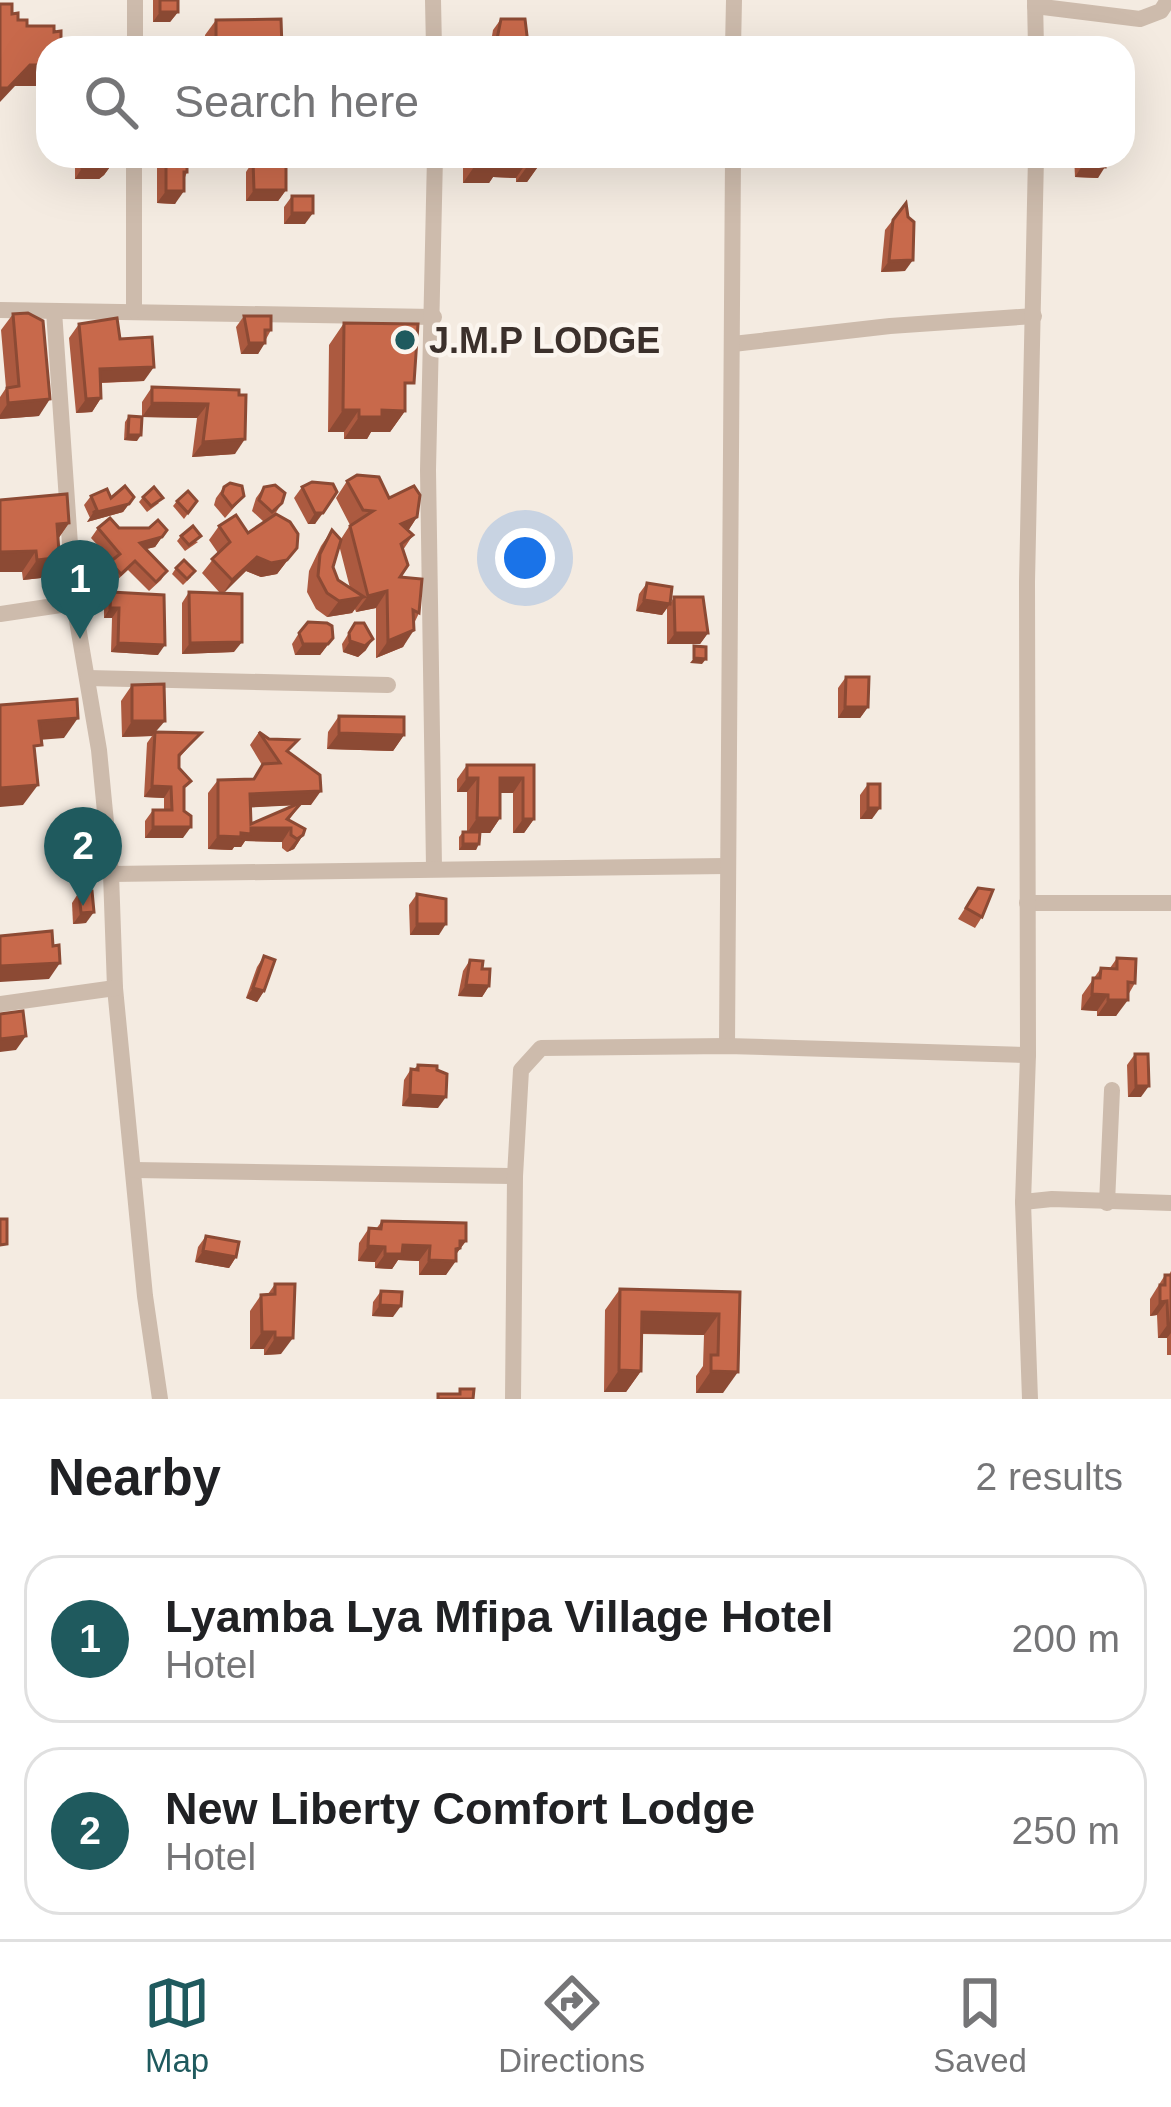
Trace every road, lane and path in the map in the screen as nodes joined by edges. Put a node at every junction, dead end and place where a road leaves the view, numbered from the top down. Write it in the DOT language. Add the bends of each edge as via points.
graph roads {
  1 [pos="135,0"];
  2 [pos="434,0"];
  3 [pos="734,0"];
  4 [pos="1168,0"];
  5 [pos="1035,3"];
  6 [pos="135,36"];
  7 [pos="434,36"];
  8 [pos="733,36"];
  9 [pos="1036,36"];
  10 [pos="134,168"];
  11 [pos="435,168"];
  12 [pos="733,168"];
  13 [pos="1036,168"];
  14 [pos="0,310"];
  15 [pos="54,311"];
  16 [pos="134,311"];
  17 [pos="1034,316"];
  18 [pos="434,317"];
  19 [pos="734,344"];
  20 [pos="74,603"];
  21 [pos="0,614"];
  22 [pos="88,678"];
  23 [pos="388,685"];
  24 [pos="726,866"];
  25 [pos="434,867"];
  26 [pos="111,874"];
  27 [pos="1027,903"];
  28 [pos="1171,903"];
  29 [pos="115,988"];
  30 [pos="0,1004"];
  31 [pos="727,1046"];
  32 [pos="1028,1055"];
  33 [pos="1112,1090"];
  34 [pos="135,1170"];
  35 [pos="515,1176"];
  36 [pos="1023,1202"];
  37 [pos="1107,1203"];
  38 [pos="1171,1203"];
  39 [pos="160,1399"];
  40 [pos="513,1399"];
  41 [pos="1030,1399"];
  1 -- 6 [label="street"];
  2 -- 7 [label="street"];
  3 -- 8 [label="street"];
  4 -- 5 [label="street" via="1140,19"];
  5 -- 9 [label="street"];
  10 -- 16 [label="street"];
  11 -- 18 [label="street"];
  12 -- 19 [label="street"];
  13 -- 17 [label="street"];
  14 -- 15 [label="street"];
  15 -- 16 [label="street"];
  15 -- 20 [label="street"];
  16 -- 18 [label="street"];
  17 -- 19 [label="street"];
  17 -- 27 [label="street"];
  18 -- 25 [label="street" via="428,470"];
  19 -- 24 [label="street"];
  20 -- 21 [label="street"];
  20 -- 22 [label="street"];
  22 -- 23 [label="street"];
  22 -- 26 [label="street"];
  24 -- 25 [label="street"];
  24 -- 31 [label="street"];
  25 -- 26 [label="street"];
  26 -- 29 [label="street"];
  27 -- 28 [label="street"];
  27 -- 32 [label="street"];
  29 -- 30 [label="street"];
  29 -- 34 [label="street"];
  31 -- 32 [label="street"];
  31 -- 35 [label="street" via="541,1048 520,1070"];
  32 -- 36 [label="street"];
  33 -- 37 [label="street"];
  34 -- 35 [label="street"];
  34 -- 39 [label="street"];
  35 -- 40 [label="street"];
  36 -- 37 [label="street"];
  36 -- 41 [label="street"];
  37 -- 38 [label="street"];
}
